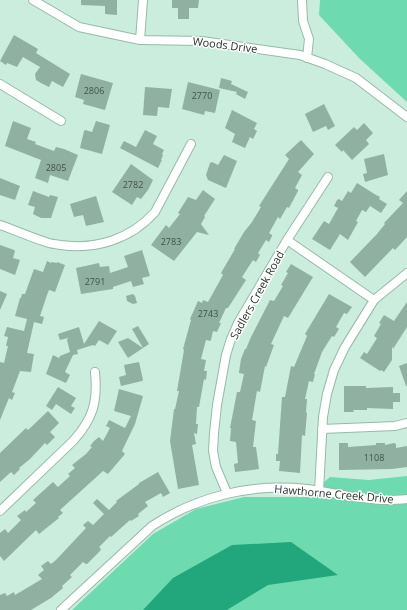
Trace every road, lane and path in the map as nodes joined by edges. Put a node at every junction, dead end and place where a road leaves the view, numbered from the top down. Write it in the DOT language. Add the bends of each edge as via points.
graph roads {
  1 [pos="33,0"];
  2 [pos="143,0"];
  3 [pos="302,0"];
  4 [pos="140,40"];
  5 [pos="306,58"];
  6 [pos="0,84"];
  7 [pos="407,117"];
  8 [pos="61,121"];
  9 [pos="190,144"];
  10 [pos="328,177"];
  11 [pos="0,225"];
  12 [pos="287,240"];
  13 [pos="407,273"];
  14 [pos="374,300"];
  15 [pos="95,372"];
  16 [pos="407,423"];
  17 [pos="322,429"];
  18 [pos="319,491"];
  19 [pos="227,493"];
  20 [pos="407,499"];
  21 [pos="0,511"];
  22 [pos="61,610"];
  1 -- 4 [label="street, Woods Drive" via="79,27"];
  2 -- 4 [label="street"];
  3 -- 5 [label="street" via="303,21 309,39"];
  4 -- 5 [label="street, Woods Drive" via="202,41"];
  5 -- 7 [label="street, Woods Drive" via="356,78"];
  6 -- 8 [label="street"];
  9 -- 11 [label="street" via="155,212 132,231 113,240 88,246 61,245 47,243"];
  10 -- 12 [label="street, Sadlers Creek Road"];
  12 -- 14 [label="street"];
  12 -- 19 [label="street, Sadlers Creek Road" via="238,323 226,355 216,412 214,451 216,467"];
  13 -- 14 [label="street"];
  14 -- 17 [label="street" via="334,370"];
  15 -- 21 [label="street" via="96,397 83,430"];
  16 -- 17 [label="street" via="395,426"];
  17 -- 18 [label="street"];
  18 -- 19 [label="street, Hawthorne Creek Drive" via="273,487"];
  18 -- 20 [label="street, Hawthorne Creek Drive" via="382,500"];
  19 -- 22 [label="street, Hawthorne Creek Drive" via="175,512 152,526"];
}
